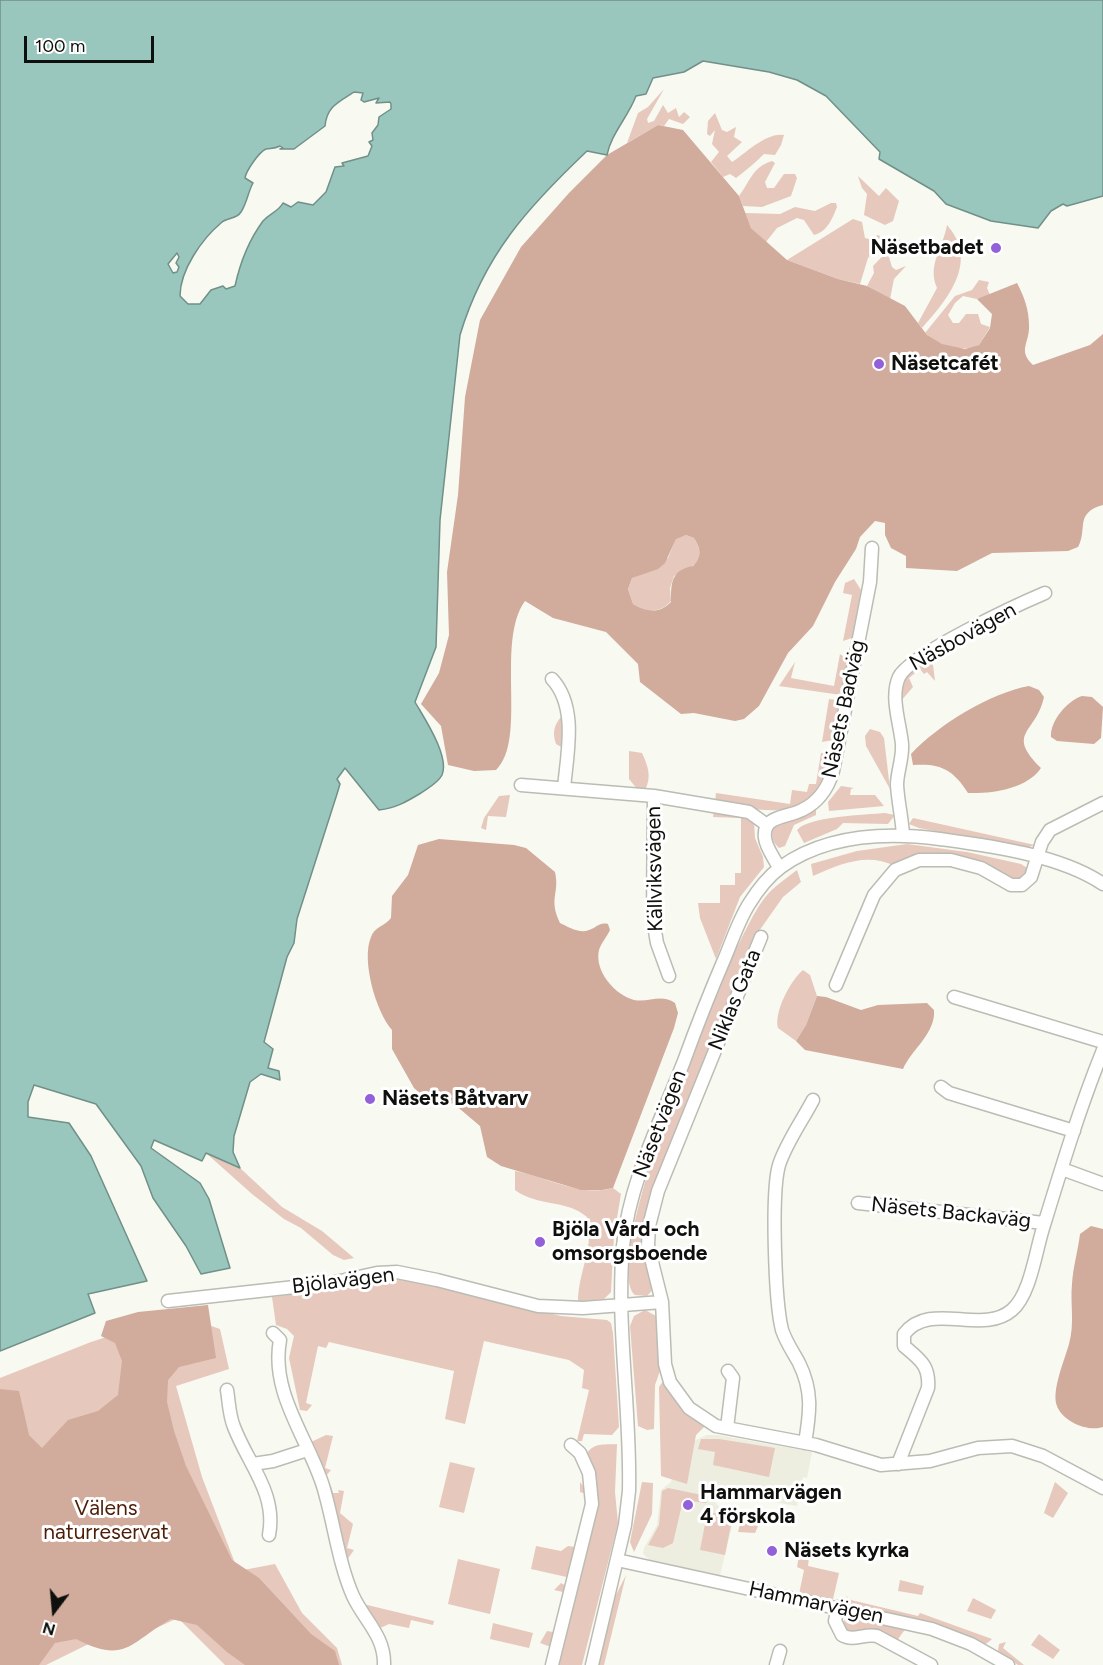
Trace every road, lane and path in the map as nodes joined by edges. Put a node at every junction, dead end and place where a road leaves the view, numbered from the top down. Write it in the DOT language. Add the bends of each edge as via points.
graph roads {
  1 [pos="872,549"];
  2 [pos="1045,593"];
  3 [pos="552,679"];
  4 [pos="521,785"];
  5 [pos="564,788"];
  6 [pos="654,796"];
  7 [pos="1103,803"];
  8 [pos="767,825"];
  9 [pos="903,835"];
  10 [pos="1038,858"];
  11 [pos="779,868"];
  12 [pos="1103,884"];
  13 [pos="761,937"];
  14 [pos="669,976"];
  15 [pos="836,985"];
  16 [pos="954,997"];
  17 [pos="1103,1042"];
  18 [pos="1103,1050"];
  19 [pos="941,1088"];
  20 [pos="813,1100"];
  21 [pos="1074,1131"];
  22 [pos="1062,1169"];
  23 [pos="1103,1184"];
  24 [pos="858,1203"];
  25 [pos="1044,1223"];
  26 [pos="168,1301"];
  27 [pos="662,1302"];
  28 [pos="622,1305"];
  29 [pos="273,1333"];
  30 [pos="728,1371"];
  31 [pos="227,1390"];
  32 [pos="727,1428"];
  33 [pos="805,1443"];
  34 [pos="571,1444"];
  35 [pos="307,1450"];
  36 [pos="253,1464"];
  37 [pos="898,1464"];
  38 [pos="1103,1488"];
  39 [pos="269,1535"];
  40 [pos="617,1560"];
  41 [pos="837,1607"];
  42 [pos="780,1651"];
  43 [pos="384,1665"];
  44 [pos="552,1665"];
  45 [pos="592,1665"];
  46 [pos="776,1665"];
  47 [pos="931,1665"];
  48 [pos="1008,1665"];
  1 -- 8 [label="street, Näsets Badväg" via="870,582 830,780 812,804"];
  2 -- 9 [label="street, Näsbovägen" via="933,651 900,675 896,695 902,756 897,784"];
  3 -- 5 [label="street" via="562,691 567,714"];
  4 -- 5 [label="street, Källviksvägen"];
  5 -- 6 [label="street, Källviksvägen"];
  6 -- 8 [label="street, Källviksvägen" via="749,812"];
  6 -- 14 [label="street, Källviksvägen" via="653,919"];
  7 -- 10 [label="street" via="1050,830"];
  8 -- 11 [label="street" via="765,841"];
  9 -- 10 [label="street, Näsetvägen"];
  9 -- 11 [label="street, Näsetvägen" via="842,840"];
  10 -- 12 [label="street, Näsetvägen" via="1072,868"];
  10 -- 15 [label="street" via="1029,880 1016,886 981,868 951,860 919,860 902,865 874,895"];
  11 -- 28 [label="street, Näsetvägen" via="756,894 740,922 637,1184 623,1243"];
  13 -- 27 [label="street, Niklas Gata" via="658,1191 648,1246"];
  16 -- 17 [label="street"];
  18 -- 21 [label="street, Näsets Backaväg"];
  19 -- 21 [label="street"];
  20 -- 33 [label="street" via="780,1163 776,1187 781,1326 811,1394"];
  21 -- 22 [label="street, Näsets Backaväg"];
  22 -- 23 [label="street"];
  22 -- 25 [label="street, Näsets Backaväg"];
  24 -- 25 [label="street, Näsets Backaväg"];
  25 -- 37 [label="street, Näsets Backaväg" via="1025,1289 1013,1310 982,1320 933,1319 905,1332 904,1346 927,1367 928,1388"];
  26 -- 28 [label="street, Bjölavägen" via="397,1272 538,1306"];
  27 -- 28 [label="street, Bjölavägen"];
  27 -- 32 [label="street, Niklas Gata" via="664,1364 670,1382 695,1413"];
  28 -- 40 [label="street, Näsetvägen" via="630,1460 627,1508"];
  29 -- 35 [label="street" via="280,1340 277,1355 289,1408"];
  30 -- 32 [label="street" via="733,1378"];
  31 -- 36 [label="street" via="234,1428"];
  32 -- 33 [label="street, Niklas Gata"];
  33 -- 37 [label="street, Niklas Gata" via="870,1462"];
  34 -- 44 [label="street" via="589,1473 592,1504"];
  35 -- 36 [label="street"];
  35 -- 43 [label="street" via="323,1485 352,1594 378,1635"];
  36 -- 39 [label="street" via="270,1499"];
  37 -- 38 [label="street, Niklas Gata" via="930,1461 978,1448 1012,1446 1043,1456"];
  40 -- 41 [label="street, Hammarvägen"];
  40 -- 45 [label="street, Näsetvägen"];
  41 -- 47 [label="street" via="836,1621 842,1635 854,1639 877,1636"];
  41 -- 48 [label="street, Hammarvägen" via="932,1629 971,1644"];
  42 -- 46 [label="street"];
}
